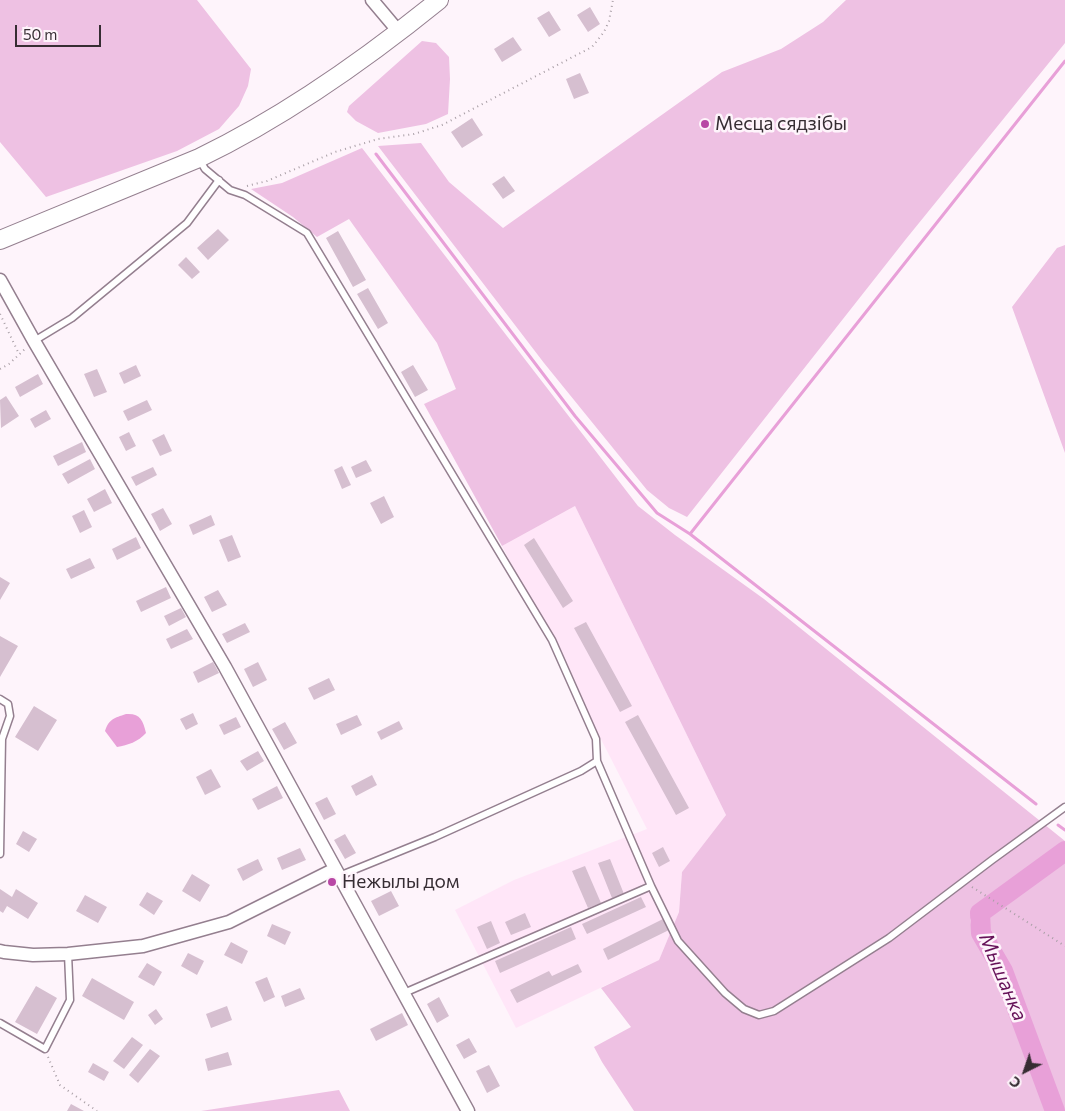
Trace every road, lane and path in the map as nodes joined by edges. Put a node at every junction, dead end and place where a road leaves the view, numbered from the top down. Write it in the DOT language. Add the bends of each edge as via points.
graph roads {
  1 [pos="372,0"];
  2 [pos="439,0"];
  3 [pos="613,0"];
  4 [pos="399,32"];
  5 [pos="199,158"];
  6 [pos="219,180"];
  7 [pos="230,190"];
  8 [pos="0,240"];
  9 [pos="0,280"];
  10 [pos="0,314"];
  11 [pos="34,341"];
  12 [pos="0,368"];
  13 [pos="0,699"];
  14 [pos="597,760"];
  15 [pos="1065,808"];
  16 [pos="0,854"];
  17 [pos="337,872"];
  18 [pos="963,882"];
  19 [pos="651,886"];
  20 [pos="1065,946"];
  21 [pos="1,954"];
  22 [pos="68,954"];
  23 [pos="404,993"];
  24 [pos="0,1024"];
  25 [pos="44,1049"];
  26 [pos="97,1111"];
  27 [pos="468,1111"];
  1 -- 4 [label="street"];
  2 -- 4 [label="main road"];
  3 -- 7 [label="path" via="609,21 592,47 442,125 335,152 267,181"];
  4 -- 5 [label="main road" via="268,121"];
  5 -- 6 [label="lane" via="205,169"];
  5 -- 8 [label="main road"];
  6 -- 7 [label="lane"];
  6 -- 11 [label="lane" via="187,223 72,318"];
  7 -- 14 [label="lane" via="245,195 307,233 552,640 596,739"];
  9 -- 11 [label="street"];
  10 -- 12 [label="path" via="19,354"];
  11 -- 17 [label="street" via="225,667"];
  13 -- 16 [label="lane" via="8,704 10,716 2,739"];
  14 -- 17 [label="lane" via="581,771 435,837"];
  14 -- 19 [label="lane"];
  15 -- 18 [label="lane"];
  17 -- 22 [label="street" via="228,922 143,946"];
  17 -- 23 [label="street"];
  18 -- 19 [label="lane" via="889,938 774,1011 759,1015 744,1009 725,993 678,941"];
  18 -- 20 [label="path"];
  19 -- 23 [label="lane"];
  21 -- 22 [label="street"];
  22 -- 25 [label="lane" via="70,1000"];
  23 -- 27 [label="street"];
  24 -- 25 [label="lane"];
  25 -- 26 [label="path" via="60,1085"];
}
